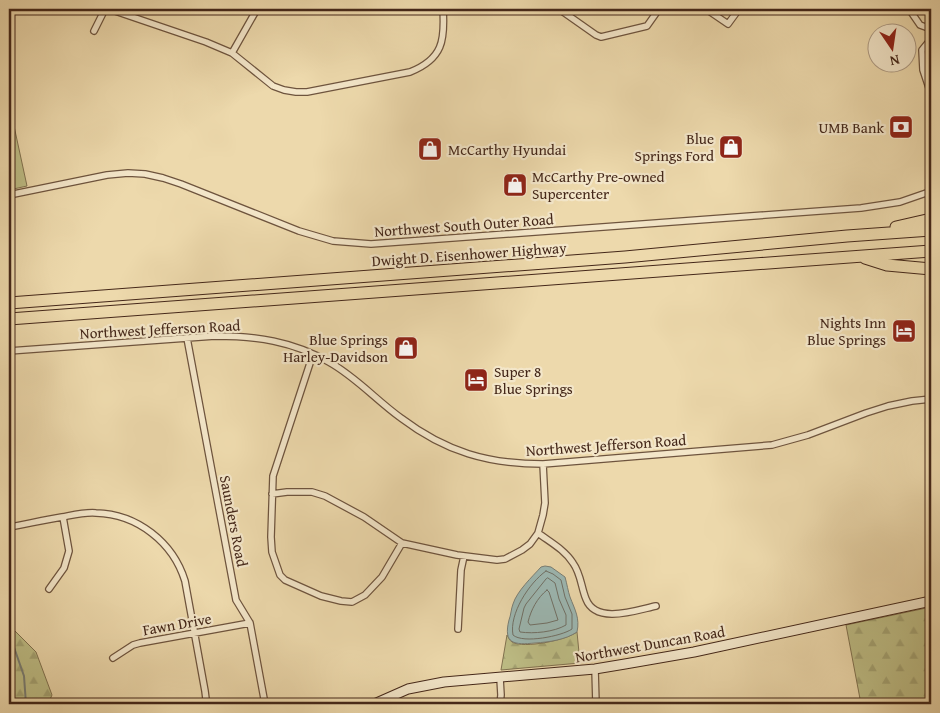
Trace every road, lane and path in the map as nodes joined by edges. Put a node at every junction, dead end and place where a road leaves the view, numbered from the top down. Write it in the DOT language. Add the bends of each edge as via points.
graph roads {
  1 [pos="107,9"];
  2 [pos="257,9"];
  3 [pos="444,9"];
  4 [pos="559,9"];
  5 [pos="659,9"];
  6 [pos="706,9"];
  7 [pos="739,9"];
  8 [pos="909,9"];
  9 [pos="931,29"];
  10 [pos="94,31"];
  11 [pos="931,39"];
  12 [pos="232,53"];
  13 [pos="931,94"];
  14 [pos="931,189"];
  15 [pos="9,195"];
  16 [pos="931,219"];
  17 [pos="931,230"];
  18 [pos="847,236"];
  19 [pos="931,250"];
  20 [pos="858,256"];
  21 [pos="931,269"];
  22 [pos="9,303"];
  23 [pos="9,319"];
  24 [pos="187,338"];
  25 [pos="9,351"];
  26 [pos="313,354"];
  27 [pos="931,399"];
  28 [pos="543,464"];
  29 [pos="272,494"];
  30 [pos="63,517"];
  31 [pos="9,527"];
  32 [pos="538,533"];
  33 [pos="402,543"];
  34 [pos="464,556"];
  35 [pos="49,589"];
  36 [pos="931,601"];
  37 [pos="656,606"];
  38 [pos="250,623"];
  39 [pos="458,629"];
  40 [pos="194,633"];
  41 [pos="113,658"];
  42 [pos="595,669"];
  43 [pos="500,678"];
  44 [pos="204,704"];
  45 [pos="265,704"];
  46 [pos="374,704"];
  47 [pos="500,704"];
  48 [pos="596,704"];
  1 -- 10 [label="street"];
  1 -- 12 [label="street"];
  2 -- 12 [label="street"];
  3 -- 12 [label="street" via="440,48 429,62 410,72 296,92 274,86"];
  4 -- 5 [label="street" via="601,37 647,26"];
  6 -- 7 [label="street" via="728,24"];
  8 -- 9 [label="street" via="920,25"];
  11 -- 13 [label="street" via="922,50 923,70"];
  14 -- 15 [label="street, Northwest South Outer Road" via="900,202 861,208 371,244 333,242 181,184 145,174 107,175"];
  16 -- 18 [label="highway"];
  17 -- 18 [label="highway, Dwight D. Eisenhower Highway"];
  18 -- 22 [label="highway, Dwight D. Eisenhower Highway" via="626,257"];
  19 -- 20 [label="highway, Dwight D. Eisenhower Highway"];
  20 -- 21 [label="highway" via="887,265"];
  20 -- 23 [label="highway, Dwight D. Eisenhower Highway"];
  24 -- 25 [label="street, Northwest Jefferson Road"];
  24 -- 26 [label="street, Northwest Jefferson Road" via="270,339"];
  24 -- 38 [label="street, Saunders Road" via="236,600"];
  26 -- 28 [label="street, Northwest Jefferson Road" via="345,372 401,418 443,444 500,462"];
  26 -- 29 [label="street" via="273,476"];
  27 -- 28 [label="street, Northwest Jefferson Road" via="888,406 808,436 772,445"];
  28 -- 32 [label="street" via="545,503"];
  29 -- 33 [label="street" via="312,492 325,496"];
  29 -- 33 [label="street" via="272,552 280,575 321,596 352,602 365,595 382,577"];
  30 -- 31 [label="street"];
  30 -- 35 [label="street" via="69,551 64,568"];
  30 -- 40 [label="street" via="96,512 120,517 134,521 160,540 182,570"];
  32 -- 34 [label="street" via="530,544 505,559"];
  32 -- 37 [label="street" via="573,562 591,608 610,614"];
  33 -- 34 [label="street"];
  34 -- 39 [label="street"];
  36 -- 42 [label="street, Northwest Duncan Road" via="694,652"];
  38 -- 40 [label="street, Fawn Drive"];
  38 -- 45 [label="street, Saunders Road"];
  40 -- 41 [label="street, Fawn Drive" via="133,645"];
  40 -- 44 [label="street" via="206,691"];
  42 -- 43 [label="street, Northwest Duncan Road"];
  42 -- 48 [label="street"];
  43 -- 46 [label="street, Northwest Duncan Road" via="426,685"];
  43 -- 47 [label="street"];
}
